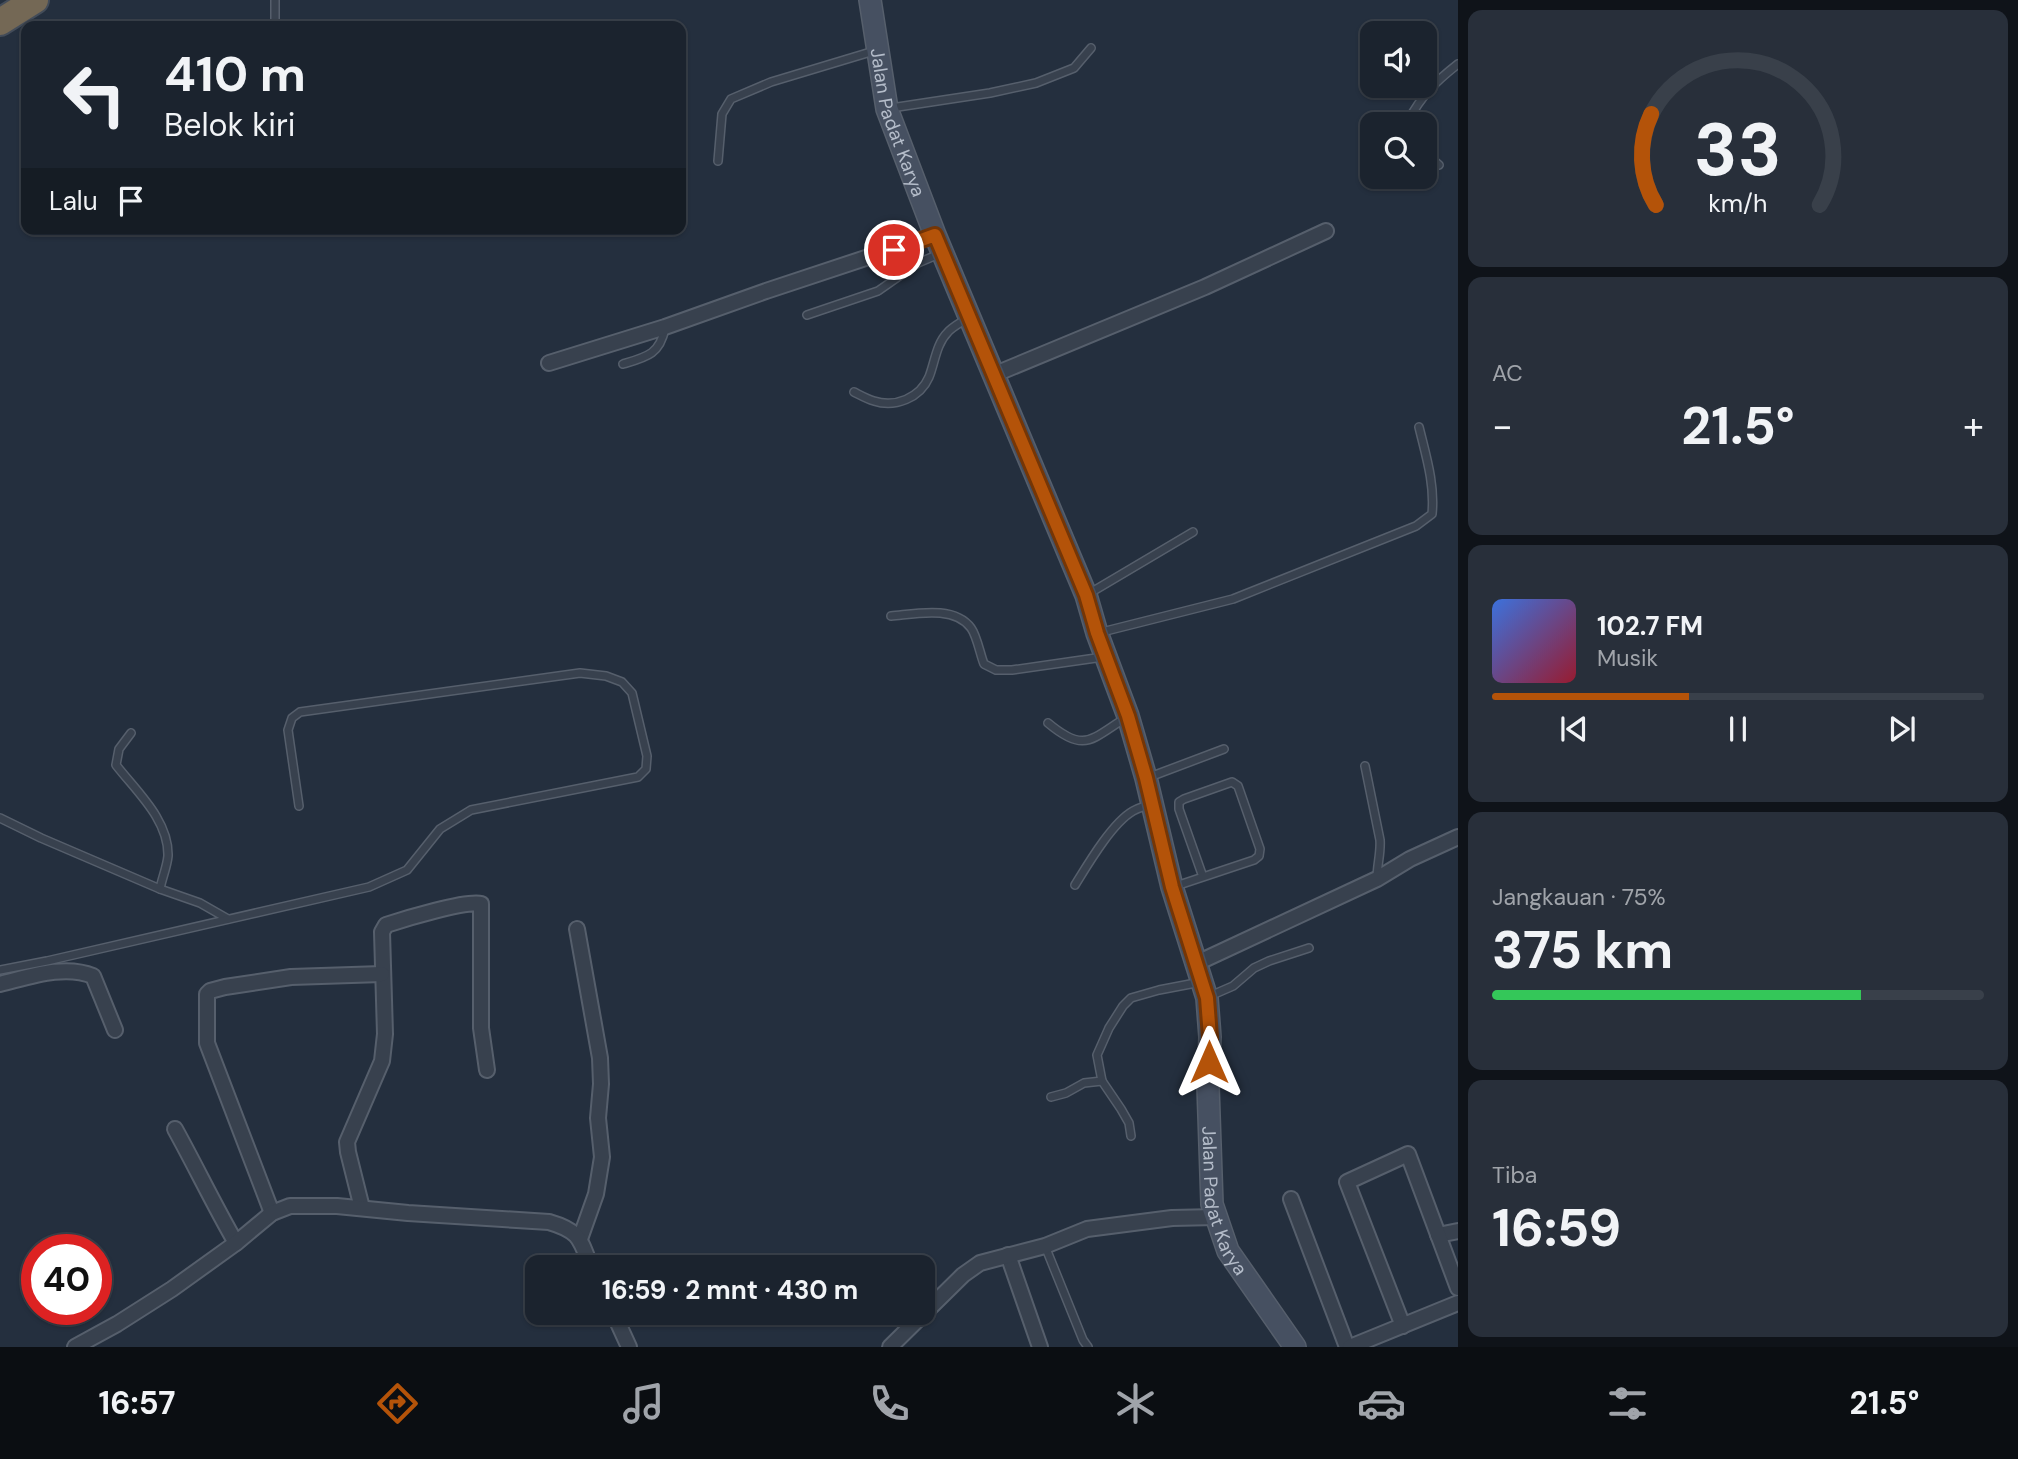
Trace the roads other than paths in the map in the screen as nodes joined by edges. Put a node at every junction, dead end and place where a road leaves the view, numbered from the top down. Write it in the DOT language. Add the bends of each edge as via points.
graph roads {
  1 [pos="35,0"];
  2 [pos="275,0"];
  3 [pos="870,0"];
  4 [pos="275,20"];
  5 [pos="0,22"];
  6 [pos="1091,48"];
  7 [pos="878,50"];
  8 [pos="1458,64"];
  9 [pos="887,108"];
  10 [pos="1413,112"];
  11 [pos="718,161"];
  12 [pos="1326,231"];
  13 [pos="939,244"];
  14 [pos="807,315"];
  15 [pos="969,317"];
  16 [pos="665,327"];
  17 [pos="549,363"];
  18 [pos="623,364"];
  19 [pos="993,375"];
  20 [pos="854,392"];
  21 [pos="1419,427"];
  22 [pos="1193,532"];
  23 [pos="1086,595"];
  24 [pos="891,616"];
  25 [pos="1097,633"];
  26 [pos="1107,656"];
  27 [pos="1128,716"];
  28 [pos="1048,723"];
  29 [pos="131,733"];
  30 [pos="1224,749"];
  31 [pos="1365,766"];
  32 [pos="1146,778"];
  33 [pos="1152,803"];
  34 [pos="299,806"];
  35 [pos="0,818"];
  36 [pos="1458,837"];
  37 [pos="1203,877"];
  38 [pos="1377,879"];
  39 [pos="1075,885"];
  40 [pos="1172,887"];
  41 [pos="160,889"];
  42 [pos="229,919"];
  43 [pos="577,929"];
  44 [pos="1309,948"];
  45 [pos="0,970"];
  46 [pos="382,974"];
  47 [pos="1202,981"];
  48 [pos="0,984"];
  49 [pos="115,1030"];
  50 [pos="488,1070"];
  51 [pos="1102,1081"];
  52 [pos="1051,1097"];
  53 [pos="175,1129"];
  54 [pos="1131,1136"];
  55 [pos="1291,1199"];
  56 [pos="362,1208"];
  57 [pos="272,1213"];
  58 [pos="1216,1217"];
  59 [pos="1458,1231"];
  60 [pos="1438,1235"];
  61 [pos="580,1239"];
  62 [pos="236,1242"];
  63 [pos="1045,1245"];
  64 [pos="587,1255"];
  65 [pos="1009,1255"];
  66 [pos="1458,1288"];
  67 [pos="1458,1303"];
  68 [pos="618,1325"];
  69 [pos="1403,1326"];
  70 [pos="75,1347"];
  71 [pos="629,1347"];
  72 [pos="890,1347"];
  73 [pos="1040,1347"];
  74 [pos="1088,1347"];
  75 [pos="1295,1347"];
  76 [pos="1348,1347"];
  1 -- 5 [label="highway"];
  2 -- 4 [label="lane"];
  3 -- 7 [label="street, Jalan Padat Karya"];
  6 -- 9 [label="lane" via="1074,68 1035,83"];
  7 -- 9 [label="street, Jalan Padat Karya"];
  7 -- 11 [label="lane" via="731,99 722,114"];
  8 -- 10 [label="lane" via="1433,85"];
  9 -- 13 [label="street, Jalan Padat Karya"];
  12 -- 19 [label="street"];
  13 -- 14 [label="lane" via="878,291"];
  13 -- 15 [label="street, Jalan Padat Karya"];
  13 -- 16 [label="street" via="754,295"];
  15 -- 19 [label="street, Jalan Padat Karya"];
  15 -- 20 [label="lane" via="948,332 928,378 911,397 875,402"];
  16 -- 17 [label="street"];
  16 -- 18 [label="lane" via="652,354"];
  19 -- 23 [label="street, Jalan Padat Karya"];
  21 -- 25 [label="lane" via="1433,501 1432,514 1416,526 1233,599"];
  22 -- 23 [label="lane"];
  23 -- 25 [label="street, Jalan Padat Karya"];
  24 -- 26 [label="lane" via="957,616 971,628 985,664 996,670"];
  25 -- 26 [label="street, Jalan Padat Karya"];
  26 -- 27 [label="street, Jalan Padat Karya"];
  27 -- 28 [label="lane" via="1079,742"];
  27 -- 32 [label="street, Jalan Padat Karya"];
  29 -- 41 [label="lane" via="119,749 116,765 155,814 165,835 168,857"];
  30 -- 32 [label="lane"];
  31 -- 38 [label="lane" via="1380,840"];
  32 -- 33 [label="street, Jalan Padat Karya"];
  33 -- 39 [label="lane" via="1131,812 1114,830"];
  33 -- 40 [label="street, Jalan Padat Karya"];
  34 -- 42 [label="lane" via="288,730 300,712 580,673 622,682 632,693 647,757 646,769 638,777 471,810 440,829 407,870 369,887"];
  35 -- 41 [label="lane"];
  36 -- 38 [label="street"];
  37 -- 37 [label="lane" via="1259,856 1238,786 1232,782 1179,802"];
  37 -- 40 [label="lane"];
  38 -- 47 [label="street"];
  40 -- 47 [label="street, Jalan Padat Karya"];
  41 -- 42 [label="lane"];
  42 -- 45 [label="lane"];
  43 -- 61 [label="street" via="600,1058 602,1157 596,1194"];
  44 -- 47 [label="lane" via="1254,968 1233,986"];
  46 -- 50 [label="street" via="386,925 481,904 481,1028"];
  46 -- 56 [label="street" via="382,1061 346,1142"];
  46 -- 57 [label="street" via="292,976 207,994 207,1043"];
  47 -- 51 [label="lane" via="1131,998 1097,1055"];
  47 -- 58 [label="street, Jalan Padat Karya" via="1210,1037 1208,1086"];
  48 -- 49 [label="street" via="65,970 93,976"];
  51 -- 52 [label="lane"];
  51 -- 54 [label="lane" via="1129,1124"];
  53 -- 62 [label="street"];
  55 -- 76 [label="street"];
  56 -- 57 [label="street" via="290,1206"];
  56 -- 61 [label="street" via="549,1222 568,1228"];
  57 -- 62 [label="street"];
  58 -- 63 [label="street" via="1087,1229"];
  58 -- 75 [label="street, Jalan Padat Karya" via="1228,1251"];
  59 -- 60 [label="street"];
  60 -- 66 [label="street"];
  60 -- 69 [label="street" via="1408,1154 1346,1182"];
  61 -- 64 [label="street"];
  62 -- 70 [label="street" via="172,1289"];
  63 -- 65 [label="street"];
  63 -- 74 [label="lane"];
  65 -- 72 [label="street" via="981,1263 963,1275"];
  65 -- 73 [label="street"];
  67 -- 69 [label="street"];
  68 -- 71 [label="street"];
  69 -- 76 [label="street"];
}
